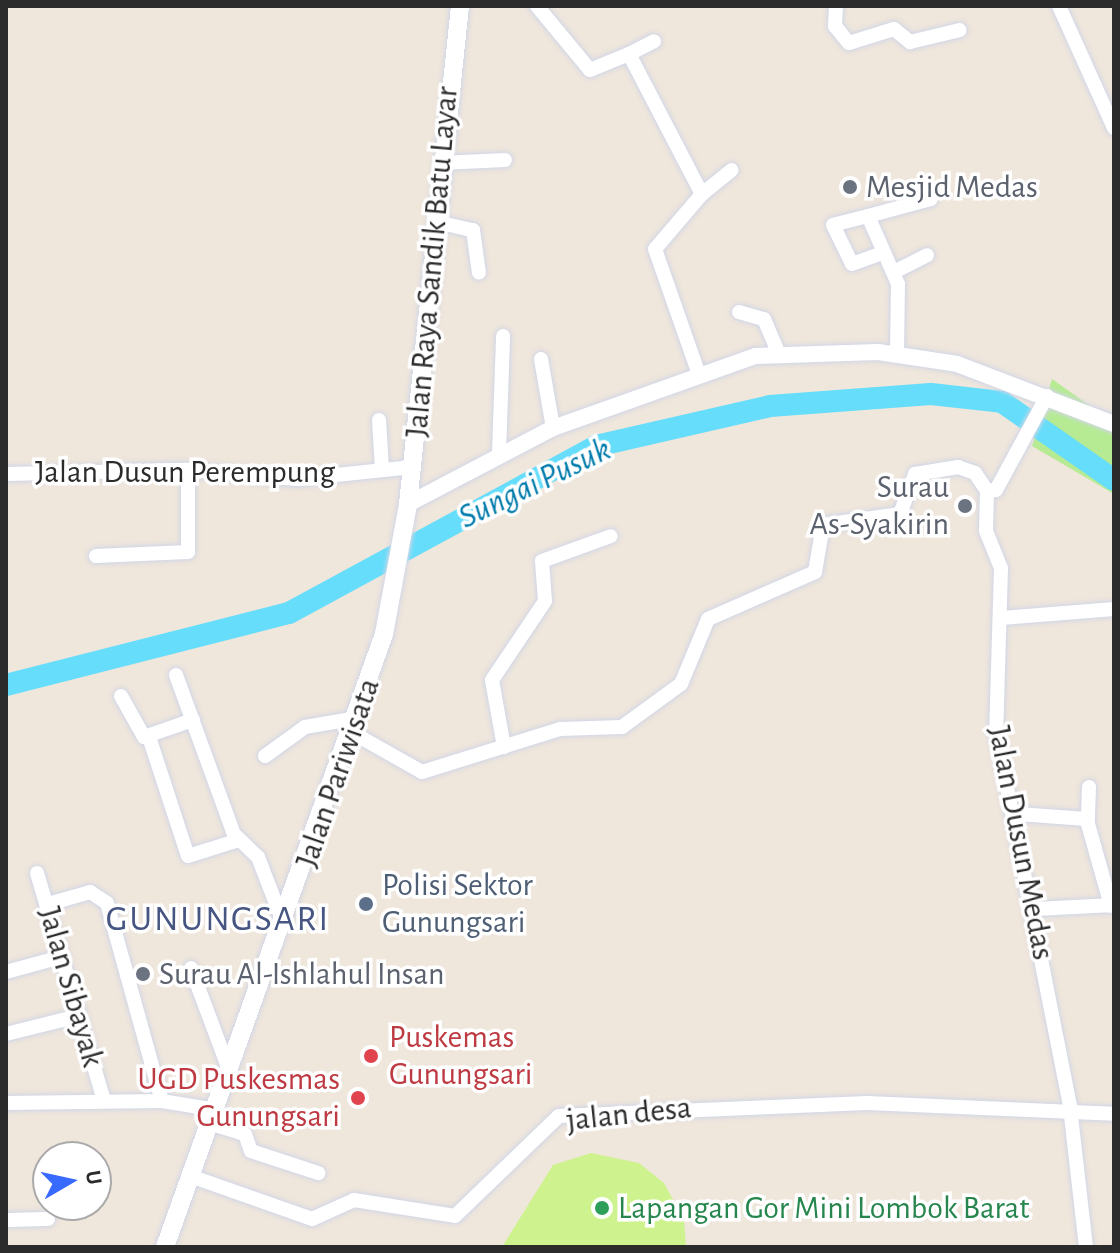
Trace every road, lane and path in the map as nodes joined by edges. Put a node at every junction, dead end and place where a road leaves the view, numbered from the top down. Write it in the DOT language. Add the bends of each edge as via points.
graph roads {
  1 [pos="460,6"];
  2 [pos="537,6"];
  3 [pos="836,6"];
  4 [pos="1059,6"];
  5 [pos="960,30"];
  6 [pos="654,41"];
  7 [pos="629,54"];
  8 [pos="1114,128"];
  9 [pos="505,160"];
  10 [pos="441,163"];
  11 [pos="732,170"];
  12 [pos="702,194"];
  13 [pos="931,199"];
  14 [pos="868,216"];
  15 [pos="437,222"];
  16 [pos="883,253"];
  17 [pos="927,255"];
  18 [pos="894,272"];
  19 [pos="479,273"];
  20 [pos="739,312"];
  21 [pos="503,336"];
  22 [pos="779,354"];
  23 [pos="897,354"];
  24 [pos="541,359"];
  25 [pos="698,372"];
  26 [pos="1045,400"];
  27 [pos="379,420"];
  28 [pos="1114,424"];
  29 [pos="553,428"];
  30 [pos="499,453"];
  31 [pos="412,467"];
  32 [pos="382,469"];
  33 [pos="188,470"];
  34 [pos="6,474"];
  35 [pos="987,491"];
  36 [pos="407,517"];
  37 [pos="611,536"];
  38 [pos="96,556"];
  39 [pos="1114,609"];
  40 [pos="1002,618"];
  41 [pos="176,675"];
  42 [pos="121,696"];
  43 [pos="193,720"];
  44 [pos="351,723"];
  45 [pos="149,737"];
  46 [pos="504,747"];
  47 [pos="265,756"];
  48 [pos="1089,787"];
  49 [pos="1018,814"];
  50 [pos="1087,819"];
  51 [pos="239,840"];
  52 [pos="188,856"];
  53 [pos="172,861"];
  54 [pos="37,873"];
  55 [pos="48,904"];
  56 [pos="1112,906"];
  57 [pos="1035,909"];
  58 [pos="284,926"];
  59 [pos="61,957"];
  60 [pos="191,968"];
  61 [pos="6,972"];
  62 [pos="78,1016"];
  63 [pos="6,1034"];
  64 [pos="231,1076"];
  65 [pos="7,1100"];
  66 [pos="104,1100"];
  67 [pos="162,1101"];
  68 [pos="1070,1107"];
  69 [pos="1114,1114"];
  70 [pos="215,1117"];
  71 [pos="318,1173"];
  72 [pos="193,1177"];
  73 [pos="32,1219"];
  74 [pos="6,1220"];
  75 [pos="165,1247"];
  76 [pos="1086,1247"];
  1 -- 10 [label="main road, Jalan Raya Sandik Batu Layar"];
  2 -- 7 [label="street" via="590,70"];
  3 -- 5 [label="street" via="835,26 849,43 894,29 910,42"];
  4 -- 8 [label="street"];
  6 -- 7 [label="street"];
  7 -- 12 [label="street"];
  9 -- 10 [label="street"];
  10 -- 15 [label="main road, Jalan Raya Sandik Batu Layar"];
  11 -- 12 [label="street"];
  12 -- 25 [label="street" via="655,249"];
  13 -- 14 [label="street"];
  14 -- 16 [label="street"];
  14 -- 16 [label="street" via="833,225 852,264"];
  15 -- 19 [label="street" via="473,230"];
  15 -- 31 [label="main road, Jalan Raya Sandik Batu Layar"];
  16 -- 18 [label="street"];
  17 -- 18 [label="street"];
  18 -- 23 [label="street"];
  20 -- 22 [label="street" via="764,319"];
  21 -- 30 [label="street"];
  22 -- 23 [label="street"];
  22 -- 25 [label="street"];
  23 -- 26 [label="street" via="977,369"];
  24 -- 29 [label="street"];
  25 -- 29 [label="street"];
  26 -- 28 [label="street"];
  26 -- 35 [label="street" via="996,490"];
  27 -- 32 [label="street"];
  29 -- 30 [label="street"];
  30 -- 36 [label="street"];
  31 -- 32 [label="street, Jalan Dusun Perempung"];
  31 -- 36 [label="main road, Jalan Raya Sandik Batu Layar"];
  32 -- 33 [label="street, Jalan Dusun Perempung" via="298,479"];
  33 -- 34 [label="street, Jalan Dusun Perempung"];
  33 -- 38 [label="street" via="188,552"];
  35 -- 40 [label="street, Jalan Dusun Medas"];
  35 -- 46 [label="street" via="963,468 913,475 900,514 825,523 813,574 708,619 685,678 659,705 617,729 560,729"];
  36 -- 44 [label="main road, Jalan Pariwisata" via="397,578"];
  37 -- 46 [label="street" via="542,561 545,601 492,680"];
  39 -- 40 [label="street"];
  40 -- 49 [label="street, Jalan Dusun Medas" via="995,722"];
  41 -- 43 [label="street"];
  42 -- 45 [label="street"];
  43 -- 45 [label="street"];
  43 -- 51 [label="street"];
  44 -- 46 [label="street" via="412,771"];
  44 -- 47 [label="street" via="305,727"];
  44 -- 58 [label="main road, Jalan Pariwisata"];
  45 -- 52 [label="street"];
  48 -- 50 [label="street"];
  49 -- 50 [label="street"];
  49 -- 57 [label="street, Jalan Dusun Medas"];
  50 -- 56 [label="street"];
  51 -- 52 [label="street"];
  51 -- 58 [label="street" via="258,857"];
  52 -- 53 [label="street"];
  54 -- 55 [label="street, Jalan Sibayak"];
  55 -- 59 [label="street, Jalan Sibayak"];
  55 -- 67 [label="street" via="90,892 107,903"];
  56 -- 57 [label="street"];
  57 -- 68 [label="street, Jalan Dusun Medas"];
  58 -- 64 [label="main road, Jalan Pariwisata"];
  59 -- 61 [label="street"];
  59 -- 62 [label="street, Jalan Sibayak"];
  60 -- 64 [label="street"];
  62 -- 63 [label="street"];
  62 -- 66 [label="street, Jalan Sibayak"];
  64 -- 70 [label="main road, Jalan Pariwisata"];
  65 -- 66 [label="street"];
  66 -- 67 [label="street"];
  67 -- 70 [label="street"];
  68 -- 69 [label="street"];
  68 -- 72 [label="street, jalan desa" via="744,1105 559,1116 455,1216 354,1200 312,1219"];
  68 -- 76 [label="street, Jalan Dusun Medas"];
  70 -- 71 [label="street" via="245,1134 251,1151"];
  70 -- 72 [label="main road, Jalan Pariwisata"];
  72 -- 75 [label="main road, Jalan Pariwisata"];
  73 -- 74 [label="street"];
}
